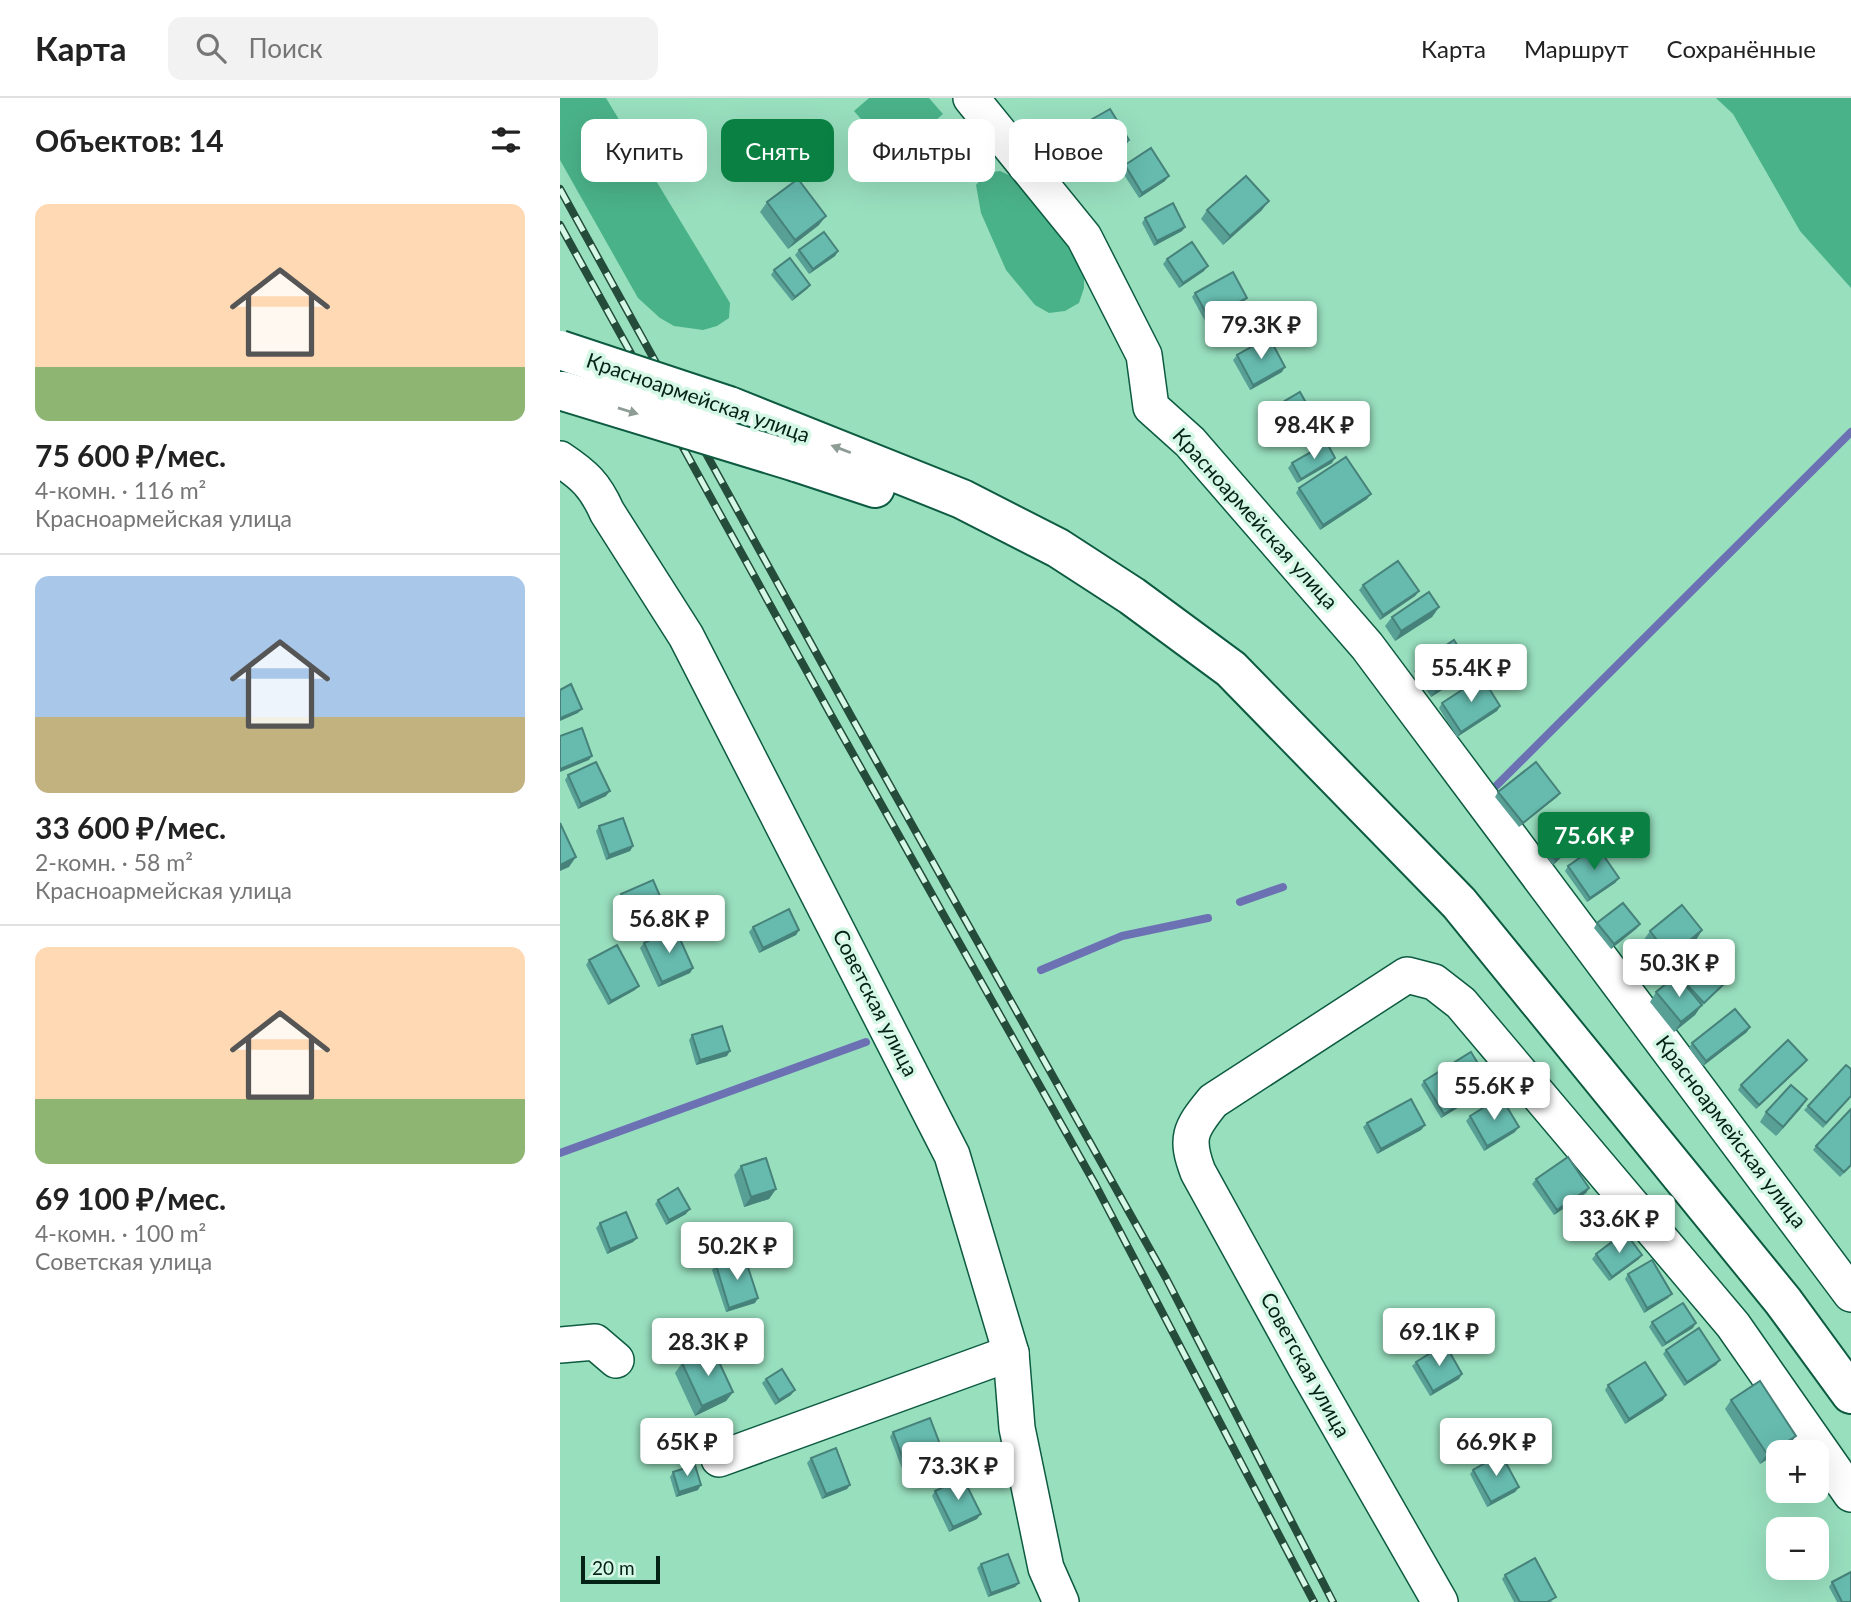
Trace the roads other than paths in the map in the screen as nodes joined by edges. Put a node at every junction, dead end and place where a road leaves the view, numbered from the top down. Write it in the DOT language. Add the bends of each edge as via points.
graph roads {
  1 [pos="971,98"];
  2 [pos="560,351"];
  3 [pos="561,391"];
  4 [pos="560,459"];
  5 [pos="1324,764"];
  6 [pos="1851,1294"];
  7 [pos="560,1345"];
  8 [pos="1011,1353"];
  9 [pos="616,1360"];
  10 [pos="1851,1394"];
  11 [pos="719,1459"];
  12 [pos="1851,1494"];
  13 [pos="1061,1602"];
  14 [pos="1440,1602"];
  1 -- 6 [label="street, Красноармейская улица" via="1084,237 1144,355 1152,407 1190,442 1367,646"];
  5 -- 2 [label="main road, Красноармейская улица, one-way, bridge" via="1231,669 1058,548 950,494 729,406"];
  3 -- 5 [label="main road, Красноармейская улица, one-way, bridge" via="796,462 939,509 990,532 1161,635"];
  4 -- 8 [label="street, Советская улица" via="598,491 686,636 953,1155"];
  5 -- 10 [label="main road, Красноармейская улица" via="1459,903 1783,1301"];
  7 -- 9 [label="street" via="595,1342"];
  8 -- 11 [label="street"];
  8 -- 13 [label="street, Советская улица" via="1017,1429 1046,1568"];
  12 -- 14 [label="street, Советская улица" via="1733,1325 1461,1003 1434,982 1407,975 1213,1101 1196,1122 1189,1149"];
}
